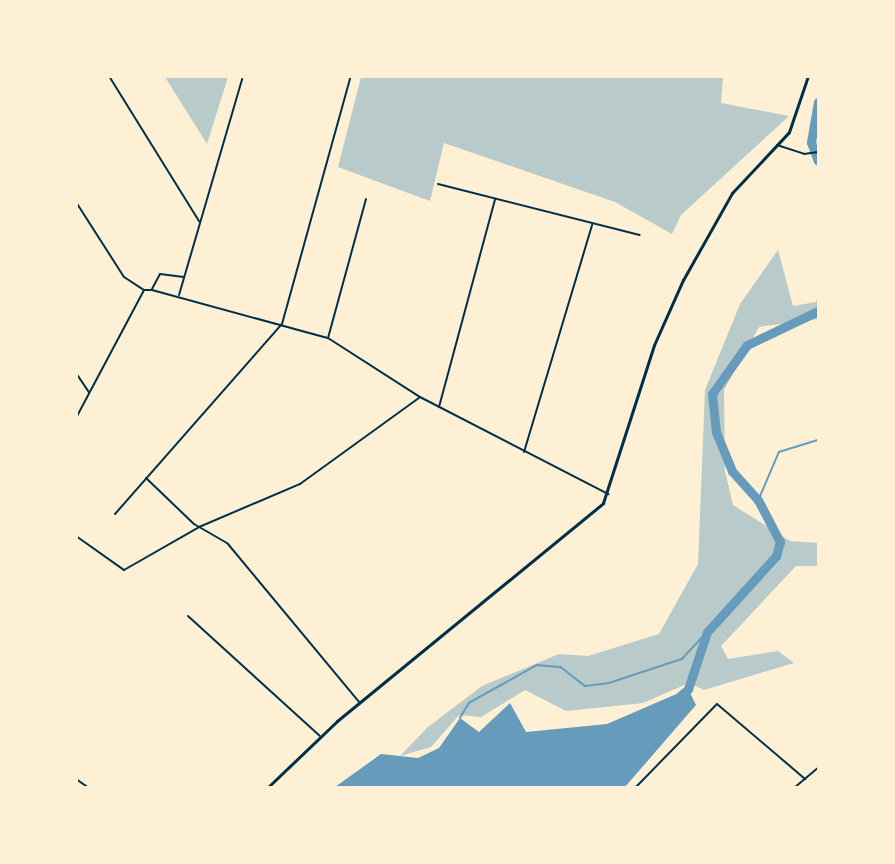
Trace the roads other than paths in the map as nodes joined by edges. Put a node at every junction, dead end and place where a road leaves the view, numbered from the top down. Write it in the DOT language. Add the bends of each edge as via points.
graph roads {
  1 [pos="109,76"];
  2 [pos="351,76"];
  3 [pos="808,76"];
  4 [pos="242,79"];
  5 [pos="777,146"];
  6 [pos="819,152"];
  7 [pos="438,184"];
  8 [pos="366,199"];
  9 [pos="495,199"];
  10 [pos="76,202"];
  11 [pos="199,220"];
  12 [pos="592,225"];
  13 [pos="640,235"];
  14 [pos="184,277"];
  15 [pos="144,290"];
  16 [pos="152,290"];
  17 [pos="179,295"];
  18 [pos="282,324"];
  19 [pos="328,338"];
  20 [pos="76,373"];
  21 [pos="89,392"];
  22 [pos="420,398"];
  23 [pos="439,407"];
  24 [pos="76,418"];
  25 [pos="524,452"];
  26 [pos="146,477"];
  27 [pos="608,494"];
  28 [pos="115,514"];
  29 [pos="199,527"];
  30 [pos="76,536"];
  31 [pos="188,616"];
  32 [pos="360,703"];
  33 [pos="320,736"];
  34 [pos="819,768"];
  35 [pos="76,779"];
  36 [pos="805,779"];
  37 [pos="89,788"];
  38 [pos="267,788"];
  39 [pos="635,788"];
  40 [pos="794,788"];
  1 -- 11 [label="street"];
  2 -- 18 [label="street"];
  3 -- 5 [label="main road" via="795,122"];
  4 -- 11 [label="street"];
  5 -- 6 [label="street" via="804,154"];
  5 -- 27 [label="main road" via="732,193 683,279 654,345"];
  7 -- 9 [label="street"];
  8 -- 19 [label="street"];
  9 -- 12 [label="street"];
  9 -- 23 [label="street"];
  10 -- 15 [label="street" via="124,277"];
  11 -- 14 [label="street"];
  12 -- 13 [label="street"];
  12 -- 25 [label="street"];
  14 -- 16 [label="street" via="160,274"];
  14 -- 17 [label="street"];
  15 -- 16 [label="street"];
  15 -- 21 [label="street"];
  16 -- 17 [label="street"];
  17 -- 18 [label="street"];
  18 -- 19 [label="street"];
  18 -- 26 [label="street"];
  19 -- 22 [label="street"];
  20 -- 21 [label="street"];
  21 -- 24 [label="street"];
  22 -- 23 [label="street"];
  22 -- 29 [label="street" via="300,484"];
  23 -- 25 [label="street"];
  25 -- 27 [label="street"];
  26 -- 28 [label="street"];
  26 -- 29 [label="street"];
  27 -- 32 [label="main road" via="580,526"];
  29 -- 30 [label="street" via="124,570"];
  29 -- 32 [label="street" via="228,544"];
  31 -- 33 [label="street"];
  32 -- 33 [label="main road"];
  33 -- 38 [label="main road"];
  34 -- 36 [label="street"];
  35 -- 37 [label="street"];
  36 -- 39 [label="street" via="717,704"];
  36 -- 40 [label="street"];
}
